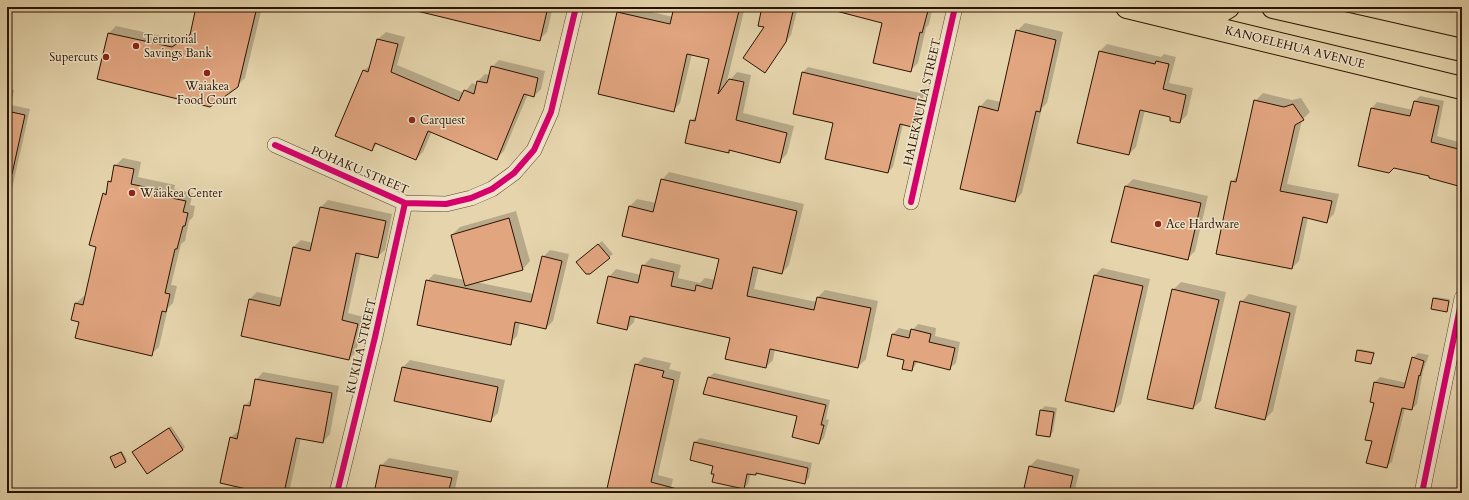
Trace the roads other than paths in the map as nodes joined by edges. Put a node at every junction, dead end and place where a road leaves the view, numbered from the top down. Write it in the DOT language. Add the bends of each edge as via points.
graph roads {
  1 [pos="576,7"];
  2 [pos="955,7"];
  3 [pos="1127,7"];
  4 [pos="1228,7"];
  5 [pos="1235,7"];
  6 [pos="1272,7"];
  7 [pos="1185,20"];
  8 [pos="1261,39"];
  9 [pos="1462,50"];
  10 [pos="1462,88"];
  11 [pos="275,146"];
  12 [pos="910,202"];
  13 [pos="405,203"];
  14 [pos="1462,298"];
  15 [pos="1458,329"];
  16 [pos="337,493"];
  17 [pos="1422,493"];
  1 -- 13 [label="street, POHAKU STREET" via="551,112 534,150 514,173 492,189 470,198 446,204"];
  2 -- 12 [label="street, HALEKAUILA STREET"];
  3 -- 7 [label="highway, KANOELEHUA AVENUE"];
  4 -- 7 [label="highway" via="1213,16"];
  5 -- 8 [label="highway" via="1251,34"];
  6 -- 9 [label="highway"];
  7 -- 8 [label="highway, KANOELEHUA AVENUE"];
  8 -- 10 [label="highway, KANOELEHUA AVENUE"];
  11 -- 13 [label="street, POHAKU STREET"];
  13 -- 16 [label="street, KUKILA STREET"];
  14 -- 15 [label="street"];
  15 -- 17 [label="street"];
}
